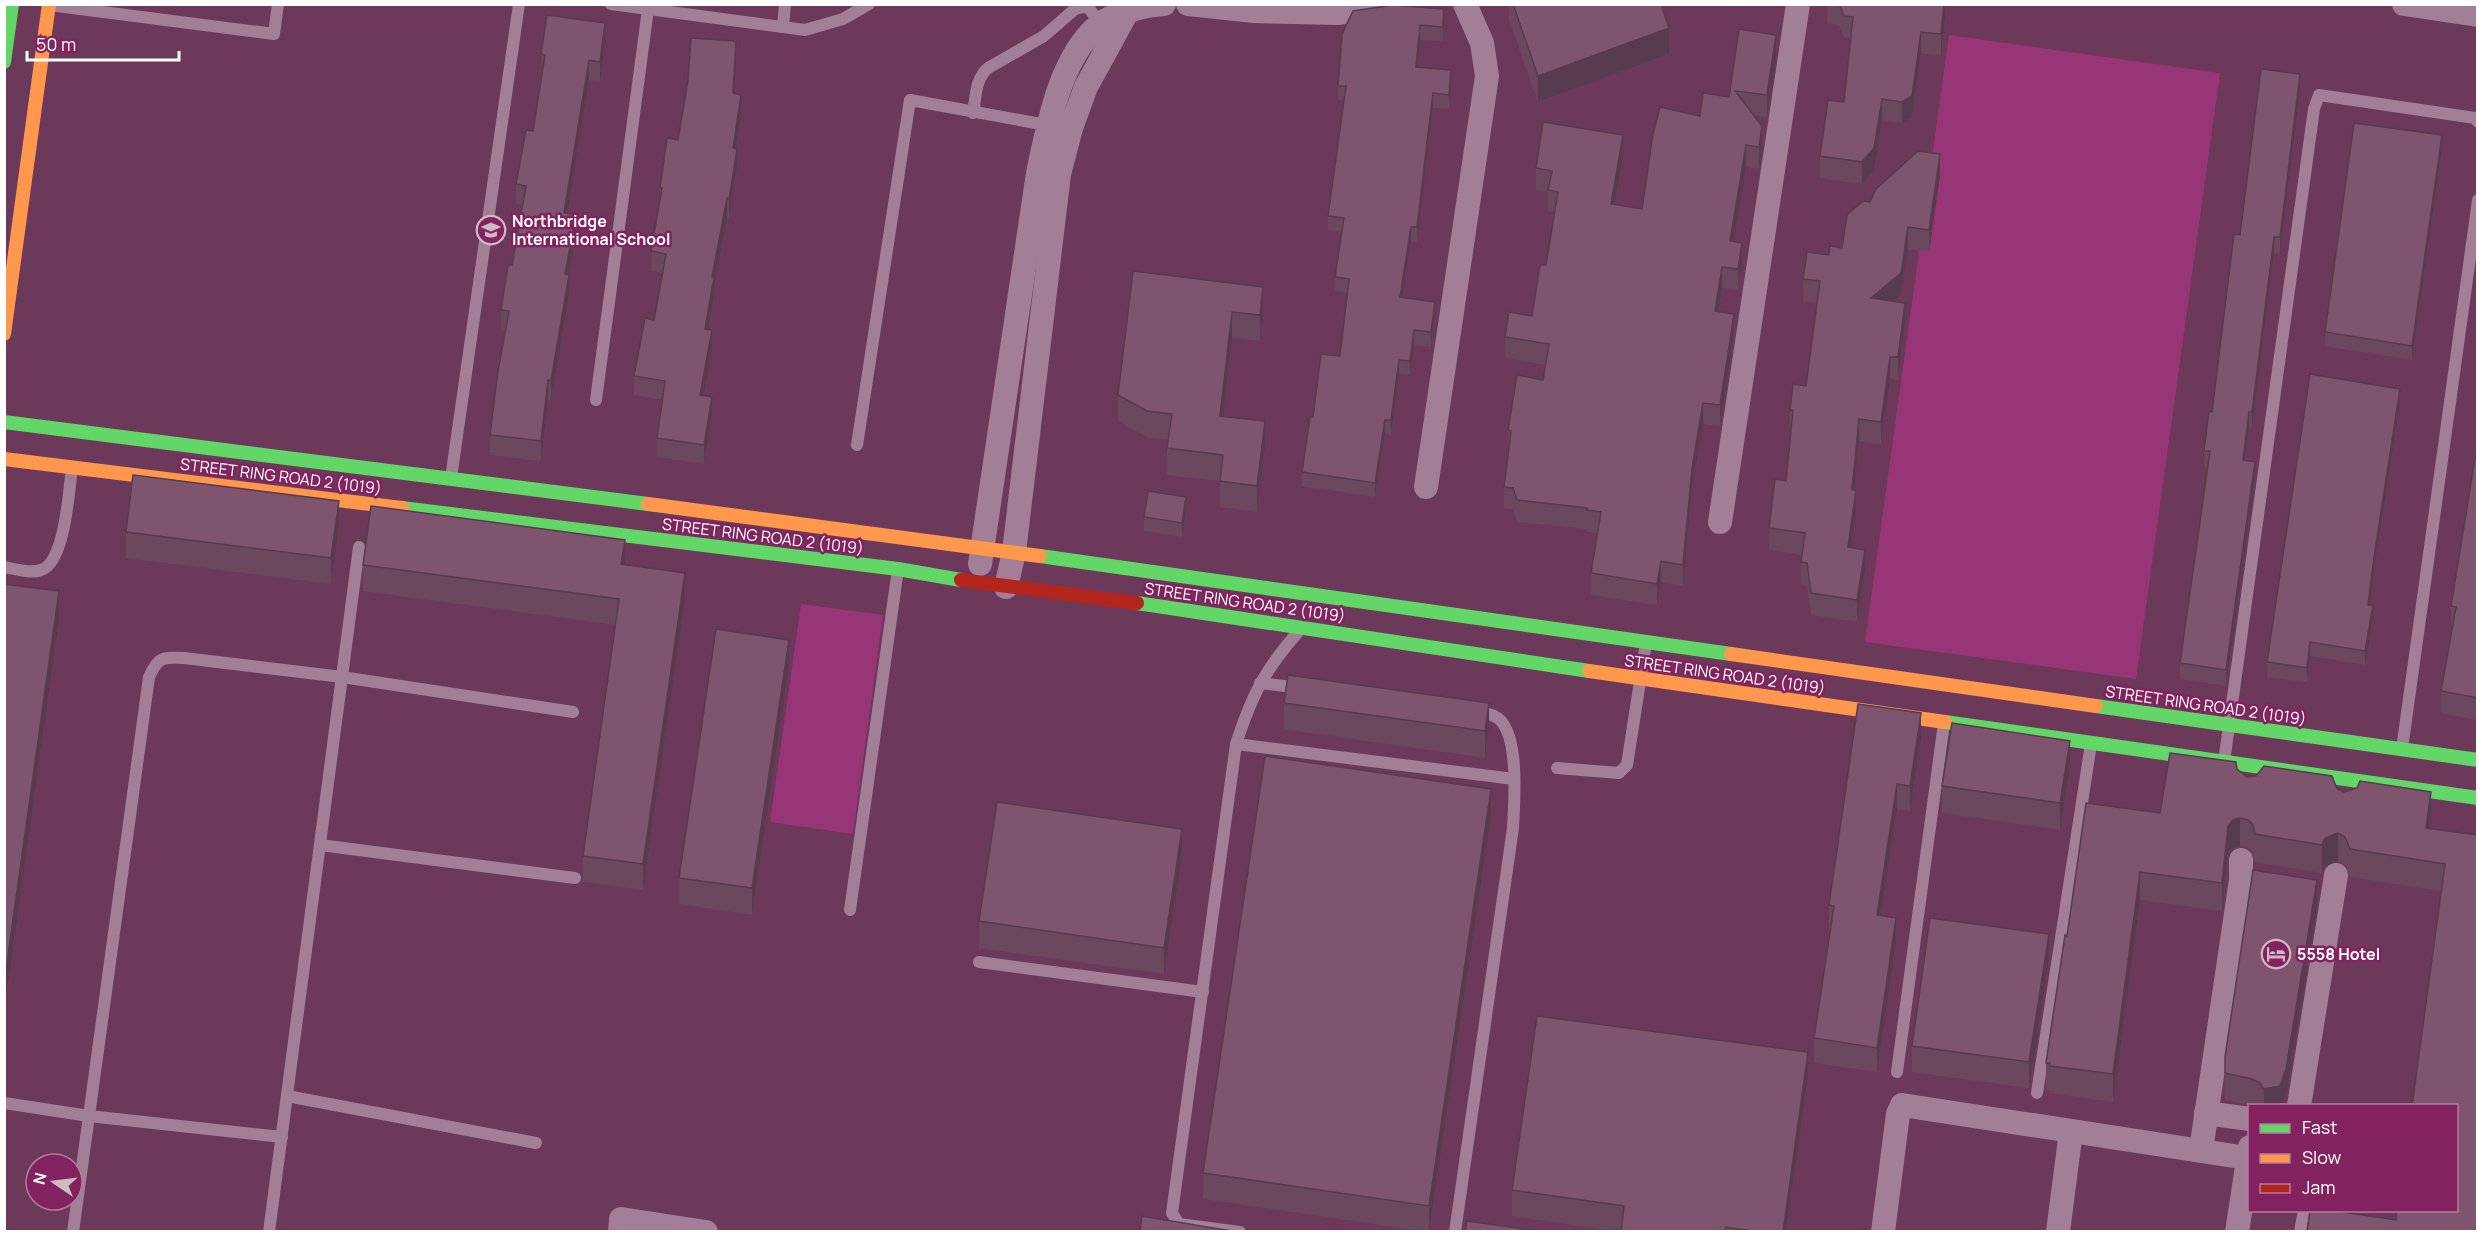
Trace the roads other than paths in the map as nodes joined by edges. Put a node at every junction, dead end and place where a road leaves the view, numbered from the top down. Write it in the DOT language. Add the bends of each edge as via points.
graph roads {
  1 [pos="12,4"];
  2 [pos="278,4"];
  3 [pos="519,4"];
  4 [pos="611,4"];
  5 [pos="785,4"];
  6 [pos="869,4"];
  7 [pos="1164,4"];
  8 [pos="1188,4"];
  9 [pos="1404,4"];
  10 [pos="1465,4"];
  11 [pos="1798,4"];
  12 [pos="2404,4"];
  13 [pos="47,5"];
  14 [pos="648,9"];
  15 [pos="2478,15"];
  16 [pos="783,27"];
  17 [pos="1106,32"];
  18 [pos="4,62"];
  19 [pos="973,113"];
  20 [pos="2478,122"];
  21 [pos="1059,127"];
  22 [pos="2478,200"];
  23 [pos="4,334"];
  24 [pos="596,400"];
  25 [pos="4,422"];
  26 [pos="857,445"];
  27 [pos="4,459"];
  28 [pos="72,467"];
  29 [pos="451,479"];
  30 [pos="1426,487"];
  31 [pos="1720,522"];
  32 [pos="359,547"];
  33 [pos="983,548"];
  34 [pos="1014,552"];
  35 [pos="4,567"];
  36 [pos="898,569"];
  37 [pos="977,583"];
  38 [pos="1006,587"];
  39 [pos="1303,627"];
  40 [pos="1646,643"];
  41 [pos="342,677"];
  42 [pos="1641,679"];
  43 [pos="1260,682"];
  44 [pos="1318,691"];
  45 [pos="1459,711"];
  46 [pos="573,712"];
  47 [pos="1944,722"];
  48 [pos="2229,725"];
  49 [pos="2259,729"];
  50 [pos="2091,743"];
  51 [pos="1236,744"];
  52 [pos="2402,749"];
  53 [pos="2478,760"];
  54 [pos="2224,762"];
  55 [pos="2253,766"];
  56 [pos="1557,768"];
  57 [pos="1514,779"];
  58 [pos="2350,780"];
  59 [pos="2250,791"];
  60 [pos="2478,798"];
  61 [pos="2346,806"];
  62 [pos="320,845"];
  63 [pos="2249,874"];
  64 [pos="575,878"];
  65 [pos="2327,887"];
  66 [pos="850,910"];
  67 [pos="979,962"];
  68 [pos="1203,992"];
  69 [pos="1897,1072"];
  70 [pos="2037,1093"];
  71 [pos="287,1096"];
  72 [pos="4,1102"];
  73 [pos="2299,1104"];
  74 [pos="2206,1113"];
  75 [pos="89,1116"];
  76 [pos="2248,1119"];
  77 [pos="2071,1131"];
  78 [pos="282,1137"];
  79 [pos="536,1143"];
  80 [pos="2201,1150"];
  81 [pos="2248,1152"];
  82 [pos="2304,1212"];
  83 [pos="74,1232"];
  84 [pos="269,1232"];
  85 [pos="620,1232"];
  86 [pos="706,1232"];
  87 [pos="1240,1232"];
  88 [pos="1455,1232"];
  89 [pos="1883,1232"];
  90 [pos="2058,1232"];
  91 [pos="2237,1232"];
  92 [pos="2300,1232"];
  1 -- 18 [label="main road"];
  2 -- 13 [label="lane" via="274,34"];
  3 -- 29 [label="lane"];
  4 -- 14 [label="lane"];
  5 -- 16 [label="lane"];
  6 -- 16 [label="lane" via="843,19 805,30"];
  7 -- 17 [label="street" via="1127,12"];
  8 -- 9 [label="street" via="1254,11 1337,13"];
  10 -- 30 [label="street" via="1482,44 1487,76"];
  11 -- 31 [label="street"];
  12 -- 15 [label="street"];
  13 -- 23 [label="main road"];
  14 -- 16 [label="lane"];
  14 -- 24 [label="lane"];
  17 -- 19 [label="lane" via="1089,8 1075,9 1044,36 981,75"];
  17 -- 21 [label="street" via="1078,49 1060,88"];
  19 -- 21 [label="lane"];
  19 -- 26 [label="lane" via="910,100"];
  20 -- 48 [label="lane" via="2475,118 2319,95"];
  21 -- 33 [label="street" via="1038,173"];
  21 -- 34 [label="street" via="1059,174"];
  22 -- 52 [label="lane"];
  25 -- 29 [label="main road, STREET RING ROAD 2 (1019)"];
  27 -- 28 [label="main road, STREET RING ROAD 2 (1019)"];
  28 -- 35 [label="lane" via="60,547 53,561 43,570 30,572"];
  28 -- 36 [label="main road, STREET RING ROAD 2 (1019)"];
  29 -- 33 [label="main road, STREET RING ROAD 2 (1019)"];
  32 -- 41 [label="lane"];
  33 -- 34 [label="main road, STREET RING ROAD 2 (1019)"];
  33 -- 37 [label="street"];
  34 -- 38 [label="street"];
  34 -- 40 [label="main road, STREET RING ROAD 2 (1019)"];
  36 -- 37 [label="main road, STREET RING ROAD 2 (1019)"];
  36 -- 66 [label="lane"];
  37 -- 38 [label="main road, STREET RING ROAD 2 (1019)"];
  38 -- 39 [label="main road, STREET RING ROAD 2 (1019)"];
  39 -- 42 [label="main road, STREET RING ROAD 2 (1019)"];
  39 -- 43 [label="lane" via="1273,660"];
  40 -- 42 [label="lane"];
  40 -- 48 [label="main road, STREET RING ROAD 2 (1019)"];
  41 -- 46 [label="lane"];
  41 -- 62 [label="lane"];
  41 -- 75 [label="lane" via="183,658 164,657 155,664 149,677"];
  42 -- 47 [label="main road, STREET RING ROAD 2 (1019)"];
  42 -- 56 [label="lane" via="1627,765 1619,773"];
  43 -- 44 [label="lane"];
  43 -- 51 [label="lane"];
  45 -- 57 [label="lane" via="1494,716 1508,730"];
  47 -- 50 [label="main road, STREET RING ROAD 2 (1019)"];
  47 -- 69 [label="lane"];
  48 -- 49 [label="main road, STREET RING ROAD 2 (1019)"];
  48 -- 54 [label="lane"];
  49 -- 52 [label="main road, STREET RING ROAD 2 (1019)"];
  49 -- 55 [label="street"];
  50 -- 54 [label="main road, STREET RING ROAD 2 (1019)"];
  50 -- 70 [label="lane"];
  51 -- 57 [label="lane"];
  51 -- 68 [label="lane"];
  52 -- 53 [label="main road, STREET RING ROAD 2 (1019)"];
  54 -- 55 [label="main road, STREET RING ROAD 2 (1019)"];
  55 -- 58 [label="main road, STREET RING ROAD 2 (1019)"];
  55 -- 59 [label="street"];
  57 -- 88 [label="lane" via="1513,828"];
  58 -- 60 [label="main road, STREET RING ROAD 2 (1019)"];
  58 -- 61 [label="street"];
  62 -- 64 [label="lane"];
  62 -- 71 [label="lane"];
  63 -- 74 [label="street"];
  65 -- 73 [label="street"];
  67 -- 68 [label="lane"];
  68 -- 87 [label="lane" via="1172,1214 1179,1224"];
  71 -- 78 [label="lane"];
  71 -- 79 [label="lane"];
  72 -- 75 [label="lane"];
  74 -- 76 [label="street"];
  74 -- 80 [label="street"];
  75 -- 78 [label="lane"];
  75 -- 83 [label="lane"];
  77 -- 80 [label="street"];
  77 -- 89 [label="street" via="1902,1105"];
  77 -- 90 [label="street"];
  78 -- 84 [label="lane"];
  80 -- 81 [label="street"];
  81 -- 91 [label="street"];
  82 -- 92 [label="lane"];
  85 -- 86 [label="street" via="621,1219"];
}
